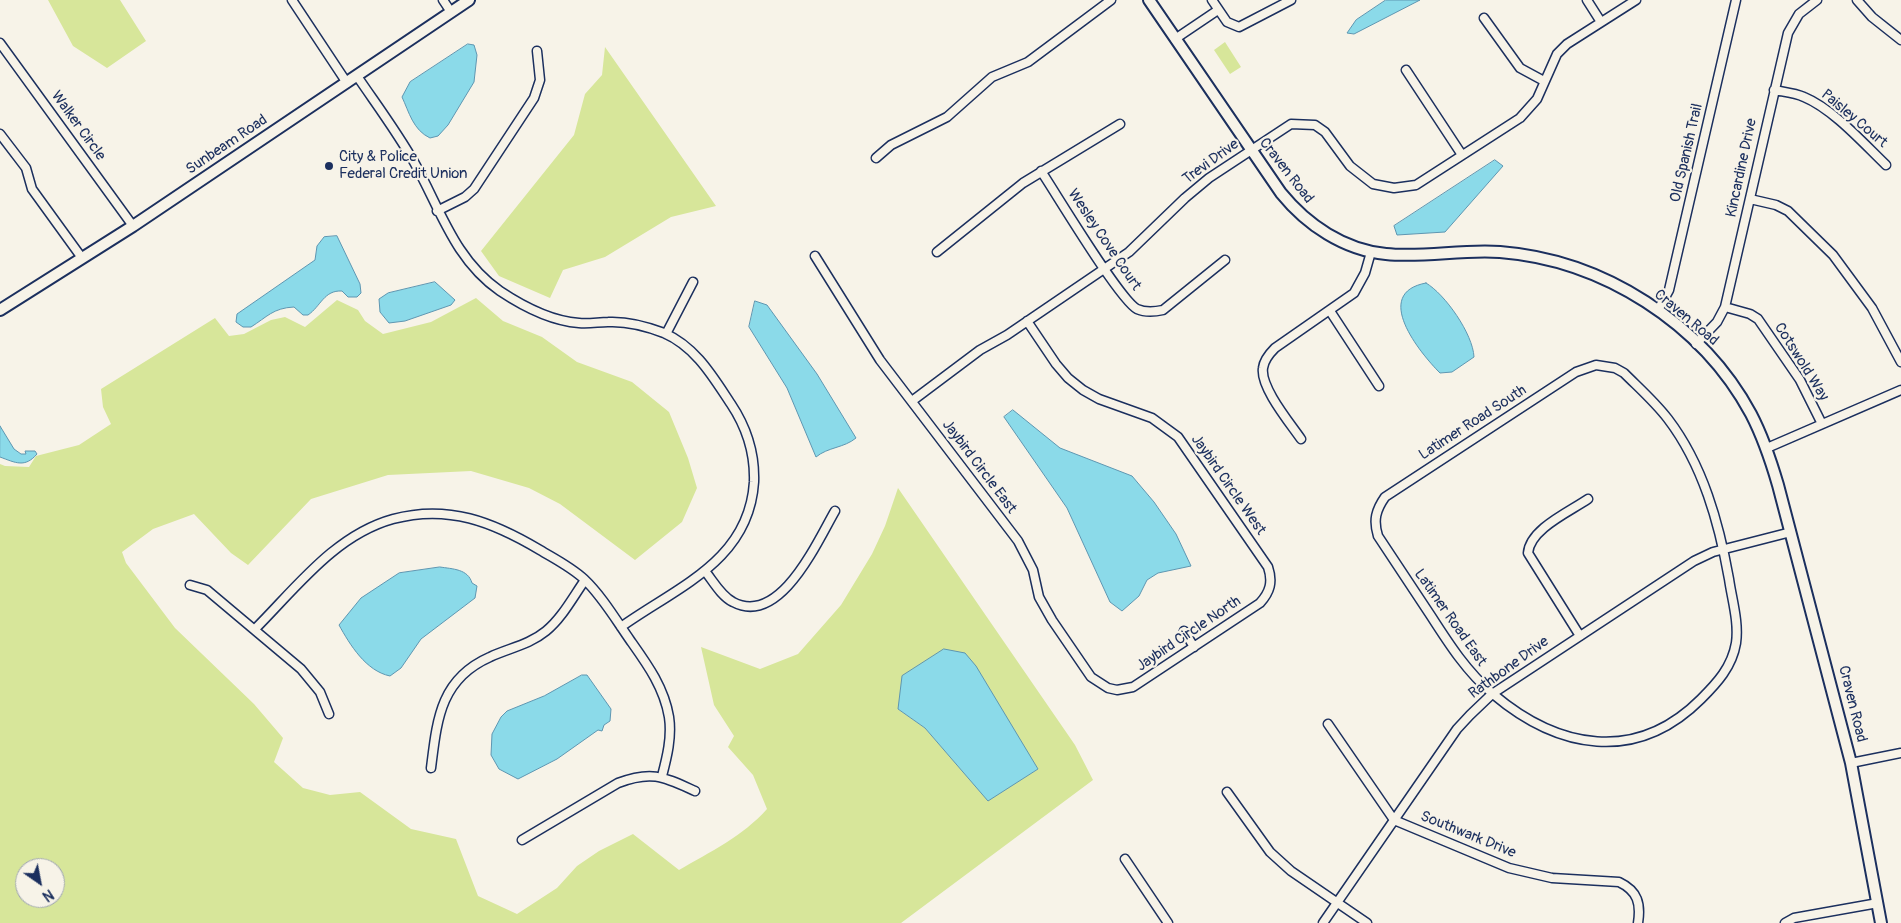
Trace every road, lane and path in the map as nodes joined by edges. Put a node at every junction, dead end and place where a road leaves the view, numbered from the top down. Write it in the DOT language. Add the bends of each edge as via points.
graph roads {
  1 [pos="292,0"];
  2 [pos="443,0"];
  3 [pos="469,0"];
  4 [pos="1112,0"];
  5 [pos="1149,0"];
  6 [pos="1212,0"];
  7 [pos="1291,0"];
  8 [pos="1587,0"];
  9 [pos="1636,0"];
  10 [pos="1736,0"];
  11 [pos="1817,0"];
  12 [pos="1857,0"];
  13 [pos="1218,10"];
  14 [pos="451,12"];
  15 [pos="1484,18"];
  16 [pos="1601,22"];
  17 [pos="1175,39"];
  18 [pos="1901,40"];
  19 [pos="0,43"];
  20 [pos="537,51"];
  21 [pos="1406,70"];
  22 [pos="357,76"];
  23 [pos="1544,81"];
  24 [pos="347,83"];
  25 [pos="1774,90"];
  26 [pos="1120,124"];
  27 [pos="0,134"];
  28 [pos="1251,150"];
  29 [pos="1462,155"];
  30 [pos="876,158"];
  31 [pos="1886,165"];
  32 [pos="1041,171"];
  33 [pos="1750,199"];
  34 [pos="437,211"];
  35 [pos="133,226"];
  36 [pos="937,252"];
  37 [pos="1371,252"];
  38 [pos="815,256"];
  39 [pos="82,258"];
  40 [pos="1225,260"];
  41 [pos="1106,269"];
  42 [pos="693,282"];
  43 [pos="1725,307"];
  44 [pos="0,310"];
  45 [pos="1658,310"];
  46 [pos="1330,311"];
  47 [pos="1027,321"];
  48 [pos="666,334"];
  49 [pos="1696,344"];
  50 [pos="1901,362"];
  51 [pos="1596,365"];
  52 [pos="1379,386"];
  53 [pos="1901,390"];
  54 [pos="912,401"];
  55 [pos="1822,424"];
  56 [pos="1301,439"];
  57 [pos="1767,448"];
  58 [pos="1588,499"];
  59 [pos="835,511"];
  60 [pos="1375,516"];
  61 [pos="1791,532"];
  62 [pos="1723,549"];
  63 [pos="705,571"];
  64 [pos="585,580"];
  65 [pos="190,585"];
  66 [pos="1269,591"];
  67 [pos="621,627"];
  68 [pos="255,629"];
  69 [pos="1184,631"];
  70 [pos="1580,636"];
  71 [pos="1194,647"];
  72 [pos="1118,690"];
  73 [pos="1492,694"];
  74 [pos="329,714"];
  75 [pos="1328,724"];
  76 [pos="1901,753"];
  77 [pos="1851,763"];
  78 [pos="430,768"];
  79 [pos="662,776"];
  80 [pos="695,792"];
  81 [pos="1227,792"];
  82 [pos="1394,820"];
  83 [pos="522,840"];
  84 [pos="1125,859"];
  85 [pos="1337,903"];
  86 [pos="1878,903"];
  87 [pos="1168,923"];
  88 [pos="1324,923"];
  89 [pos="1367,923"];
  90 [pos="1638,923"];
  91 [pos="1785,923"];
  92 [pos="1881,923"];
  1 -- 24 [label="street"];
  2 -- 14 [label="street"];
  3 -- 14 [label="street, Sunbeam Road"];
  4 -- 30 [label="street" via="1028,62 992,77 947,117 892,145"];
  5 -- 17 [label="street, Craven Road"];
  6 -- 13 [label="street"];
  7 -- 13 [label="street" via="1239,27 1227,22"];
  8 -- 16 [label="street"];
  9 -- 16 [label="street, Trevi Drive"];
  10 -- 45 [label="street, Old Spanish Trail" via="1669,290"];
  11 -- 25 [label="street, Kincardine Drive" via="1792,24"];
  12 -- 18 [label="street"];
  13 -- 17 [label="street"];
  14 -- 22 [label="street, Sunbeam Road"];
  15 -- 23 [label="street" via="1514,61 1529,75"];
  16 -- 23 [label="street, Trevi Drive" via="1557,54"];
  17 -- 28 [label="street, Craven Road"];
  19 -- 35 [label="street, Walker Circle"];
  20 -- 34 [label="street" via="540,80 534,98 474,189"];
  21 -- 29 [label="street"];
  22 -- 24 [label="street, Sunbeam Road"];
  22 -- 34 [label="street" via="415,163"];
  23 -- 29 [label="street, Trevi Drive" via="1537,99 1526,113"];
  24 -- 35 [label="street, Sunbeam Road"];
  25 -- 31 [label="street, Paisley Court" via="1813,101"];
  25 -- 33 [label="street, Kincardine Drive"];
  26 -- 32 [label="street"];
  27 -- 39 [label="street" via="26,168 32,189"];
  28 -- 29 [label="street, Trevi Drive" via="1290,124 1315,125 1332,138 1356,173 1373,184 1394,188 1416,185"];
  28 -- 37 [label="street, Craven Road" via="1281,193 1305,219 1340,240"];
  28 -- 41 [label="street, Trevi Drive" via="1185,198 1146,238"];
  32 -- 36 [label="street"];
  32 -- 41 [label="street, Wesley Cove Court"];
  33 -- 43 [label="street, Kincardine Drive"];
  33 -- 50 [label="street" via="1788,211 1833,254 1872,308"];
  34 -- 48 [label="street" via="470,263 499,290 540,313 560,321 581,324 624,322"];
  35 -- 39 [label="street, Sunbeam Road"];
  37 -- 45 [label="street, Craven Road" via="1406,255 1501,252 1545,259 1584,270 1621,287"];
  37 -- 46 [label="street" via="1365,273 1354,293"];
  38 -- 54 [label="street, Jaybird Circle East" via="863,335"];
  39 -- 44 [label="street, Sunbeam Road"];
  40 -- 41 [label="street, Wesley Cove Court" via="1171,305 1154,312 1136,308 1128,301"];
  41 -- 47 [label="street, Trevi Drive"];
  42 -- 48 [label="street"];
  43 -- 49 [label="street, Kincardine Drive" via="1717,322"];
  43 -- 55 [label="street, Cotswold Way" via="1758,319 1800,380"];
  45 -- 49 [label="street, Craven Road"];
  46 -- 52 [label="street"];
  46 -- 56 [label="street" via="1275,348 1262,369 1267,388"];
  47 -- 54 [label="street, Trevi Drive" via="980,350"];
  47 -- 66 [label="street, Jaybird Circle West" via="1056,364 1083,390 1152,418 1178,437 1268,567 1271,575"];
  48 -- 63 [label="street" via="700,360 738,415 749,439 754,473 753,498 746,519 730,546"];
  49 -- 57 [label="street, Craven Road" via="1736,391"];
  51 -- 60 [label="street, Latimer Road South" via="1576,372 1385,497"];
  51 -- 62 [label="street, Latimer Road East" via="1624,373 1669,420 1699,472 1711,502"];
  53 -- 55 [label="street"];
  54 -- 72 [label="street, Jaybird Circle East" via="1018,541 1033,570 1039,597 1091,677 1099,684"];
  55 -- 57 [label="street"];
  57 -- 61 [label="street, Craven Road"];
  58 -- 70 [label="street" via="1538,532 1528,553"];
  59 -- 63 [label="street" via="808,557 781,594 771,602 746,606 733,602"];
  60 -- 73 [label="street, Latimer Road East" via="1378,536 1448,643"];
  61 -- 62 [label="street, Rathbone Drive"];
  61 -- 77 [label="street, Craven Road"];
  62 -- 70 [label="street, Rathbone Drive" via="1694,561"];
  62 -- 73 [label="street, Latimer Road East" via="1737,626 1732,658 1718,682 1689,711 1668,726 1632,740 1582,741 1539,724"];
  63 -- 67 [label="street"];
  64 -- 67 [label="street"];
  64 -- 68 [label="street" via="554,558 487,522 461,516 416,514 392,519 345,541"];
  64 -- 78 [label="street" via="558,620 547,630 526,644 490,657 461,675 449,690 440,710"];
  65 -- 68 [label="street" via="207,590"];
  66 -- 71 [label="street, Jaybird Circle North" via="1260,603"];
  67 -- 79 [label="street" via="653,673 669,717 670,736"];
  68 -- 74 [label="street" via="312,679"];
  69 -- 71 [label="street"];
  70 -- 73 [label="street, Rathbone Drive"];
  71 -- 72 [label="street, Jaybird Circle North" via="1141,683"];
  73 -- 82 [label="street, Rathbone Drive" via="1457,729"];
  75 -- 82 [label="street"];
  76 -- 77 [label="street"];
  77 -- 86 [label="street, Craven Road"];
  79 -- 80 [label="street"];
  79 -- 83 [label="street" via="632,777 618,783"];
  81 -- 85 [label="street" via="1270,852"];
  82 -- 85 [label="street, Rathbone Drive"];
  82 -- 90 [label="street, Southwark Drive" via="1509,868 1552,878 1619,882 1629,887 1639,902"];
  84 -- 87 [label="street"];
  85 -- 88 [label="street, Rathbone Drive"];
  85 -- 89 [label="street"];
  86 -- 91 [label="street" via="1794,918"];
  86 -- 92 [label="street, Craven Road"];
}
